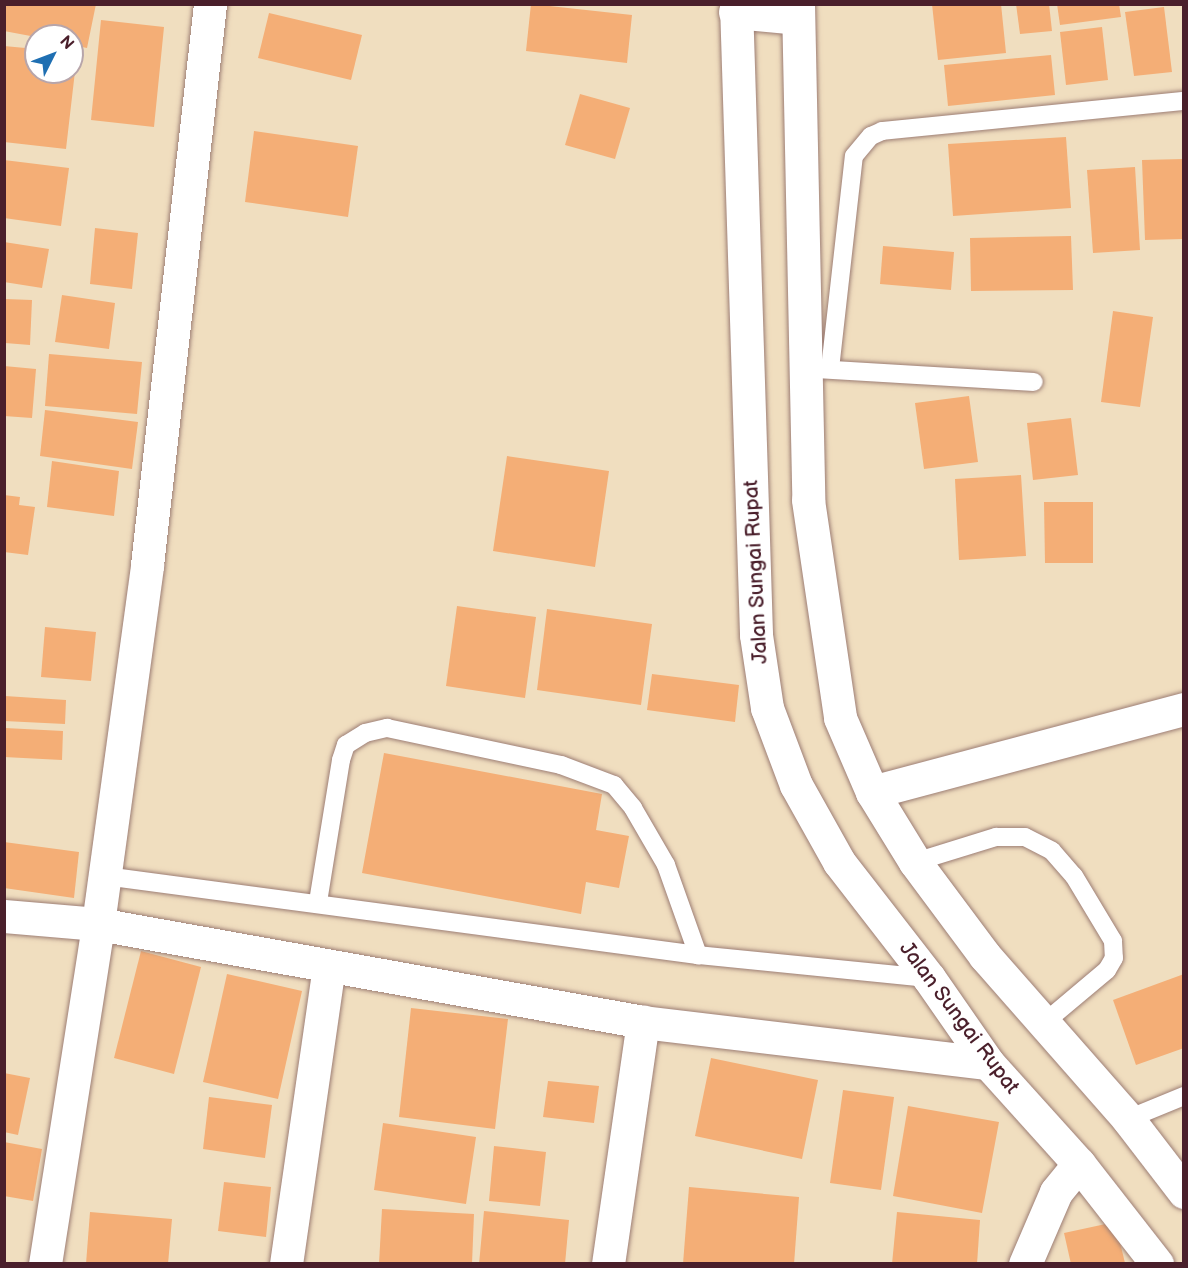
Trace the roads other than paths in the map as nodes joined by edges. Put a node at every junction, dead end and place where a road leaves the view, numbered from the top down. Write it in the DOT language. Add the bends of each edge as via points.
graph roads {
  1 [pos="210,4"];
  2 [pos="736,8"];
  3 [pos="797,11"];
  4 [pos="1184,101"];
  5 [pos="817,369"];
  6 [pos="1034,382"];
  7 [pos="1184,709"];
  8 [pos="872,792"];
  9 [pos="915,862"];
  10 [pos="105,876"];
  11 [pos="318,902"];
  12 [pos="4,915"];
  13 [pos="98,924"];
  14 [pos="698,955"];
  15 [pos="329,967"];
  16 [pos="929,978"];
  17 [pos="643,1022"];
  18 [pos="1045,1022"];
  19 [pos="988,1063"];
  20 [pos="1184,1096"];
  21 [pos="1128,1119"];
  22 [pos="1079,1164"];
  23 [pos="1184,1192"];
  24 [pos="45,1263"];
  25 [pos="286,1263"];
  26 [pos="608,1263"];
  27 [pos="1025,1263"];
  28 [pos="1157,1263"];
  1 -- 10 [label="street" via="147,565"];
  2 -- 3 [label="street"];
  2 -- 16 [label="street, Jalan Sungai Rupat" via="756,635 767,708 796,785 839,862"];
  3 -- 5 [label="street"];
  4 -- 5 [label="lane" via="882,131 871,136 854,156"];
  5 -- 6 [label="lane"];
  5 -- 8 [label="street" via="808,500 823,619 840,718"];
  7 -- 8 [label="street"];
  8 -- 9 [label="street"];
  9 -- 18 [label="street" via="985,956"];
  9 -- 18 [label="lane" via="996,837 1025,837 1052,851 1074,876 1113,941 1114,958 1107,970"];
  10 -- 11 [label="lane"];
  10 -- 13 [label="street"];
  11 -- 14 [label="lane"];
  11 -- 14 [label="lane" via="346,745 364,733 387,728 561,765 614,786 633,808 666,865"];
  12 -- 13 [label="street"];
  13 -- 15 [label="street"];
  13 -- 24 [label="street"];
  14 -- 16 [label="lane"];
  15 -- 17 [label="street"];
  15 -- 25 [label="street"];
  16 -- 19 [label="street, Jalan Sungai Rupat"];
  17 -- 19 [label="street"];
  17 -- 26 [label="street"];
  18 -- 21 [label="street"];
  19 -- 22 [label="street, Jalan Sungai Rupat"];
  20 -- 21 [label="lane"];
  21 -- 23 [label="street"];
  22 -- 27 [label="street" via="1056,1192"];
  22 -- 28 [label="street, Jalan Sungai Rupat"];
}
